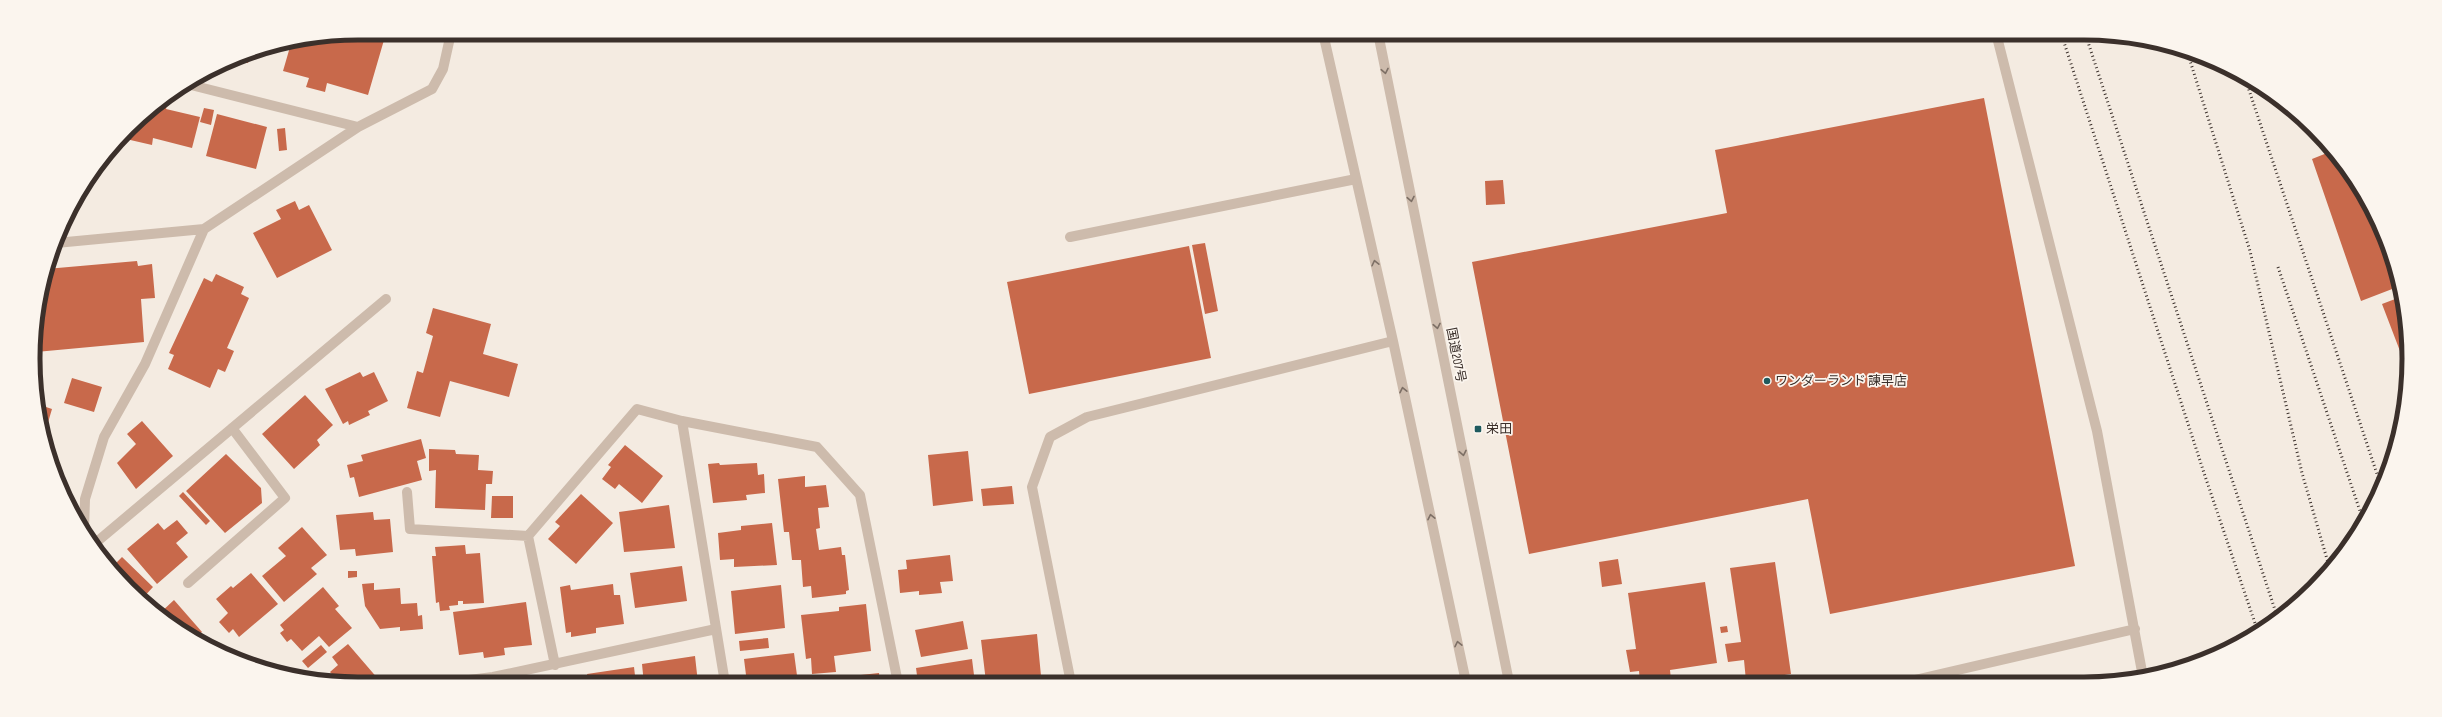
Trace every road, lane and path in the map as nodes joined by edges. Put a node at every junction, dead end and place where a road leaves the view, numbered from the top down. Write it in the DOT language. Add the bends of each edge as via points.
graph roads {
  1 [pos="449,40"];
  2 [pos="1325,40"];
  3 [pos="1379,40"];
  4 [pos="1998,40"];
  5 [pos="195,86"];
  6 [pos="358,128"];
  7 [pos="1356,179"];
  8 [pos="204,229"];
  9 [pos="1070,237"];
  10 [pos="62,242"];
  11 [pos="386,299"];
  12 [pos="1393,341"];
  13 [pos="682,421"];
  14 [pos="232,428"];
  15 [pos="408,492"];
  16 [pos="84,520"];
  17 [pos="528,536"];
  18 [pos="98,541"];
  19 [pos="188,583"];
  20 [pos="716,629"];
  21 [pos="2134,629"];
  22 [pos="555,665"];
  23 [pos="2142,672"];
  24 [pos="494,677"];
  25 [pos="725,677"];
  26 [pos="897,677"];
  27 [pos="1070,677"];
  28 [pos="1465,677"];
  29 [pos="1508,677"];
  30 [pos="1928,677"];
  1 -- 6 [label="street" via="443,69 432,89"];
  2 -- 7 [label="street"];
  3 -- 29 [label="street, 国道207号, one-way"];
  4 -- 21 [label="street" via="2097,431"];
  5 -- 6 [label="street"];
  6 -- 8 [label="street"];
  7 -- 9 [label="street"];
  12 -- 7 [label="street, one-way"];
  8 -- 10 [label="street"];
  8 -- 16 [label="street" via="145,364 104,437 85,499"];
  11 -- 14 [label="street"];
  12 -- 27 [label="street" via="1087,417 1050,437 1032,487"];
  28 -- 12 [label="street, one-way"];
  13 -- 17 [label="street" via="637,409"];
  13 -- 20 [label="street"];
  13 -- 26 [label="street" via="817,447 860,495"];
  14 -- 18 [label="street"];
  14 -- 19 [label="street" via="285,498"];
  15 -- 17 [label="street" via="410,529"];
  17 -- 22 [label="street"];
  20 -- 22 [label="street"];
  20 -- 25 [label="street"];
  21 -- 23 [label="street"];
  21 -- 30 [label="street"];
  22 -- 24 [label="street"];
}
